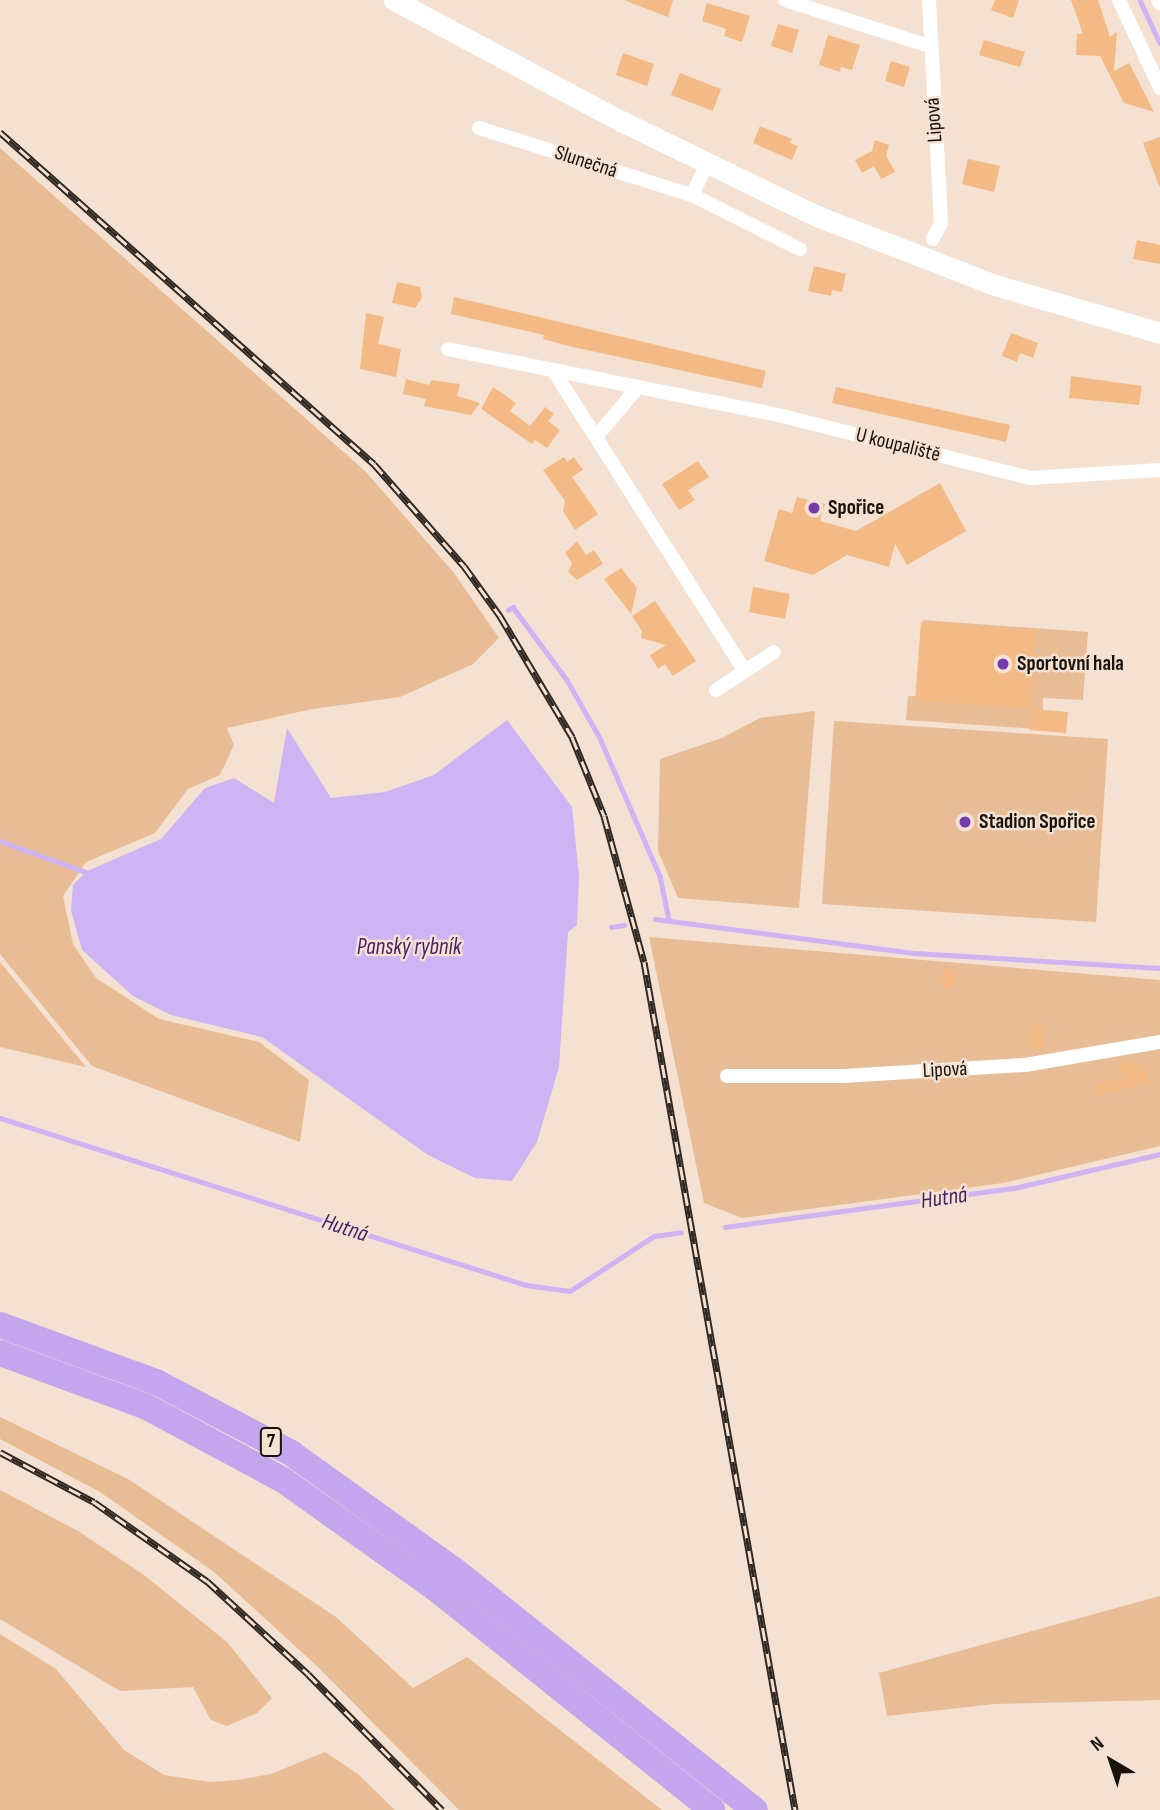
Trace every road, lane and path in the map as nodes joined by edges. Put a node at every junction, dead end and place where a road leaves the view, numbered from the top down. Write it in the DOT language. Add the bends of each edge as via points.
graph roads {
  1 [pos="394,0"];
  2 [pos="785,0"];
  3 [pos="929,0"];
  4 [pos="1119,0"];
  5 [pos="929,46"];
  6 [pos="1160,88"];
  7 [pos="480,128"];
  8 [pos="707,164"];
  9 [pos="692,195"];
  10 [pos="933,239"];
  11 [pos="800,249"];
  12 [pos="1160,333"];
  13 [pos="448,349"];
  14 [pos="553,370"];
  15 [pos="638,387"];
  16 [pos="596,437"];
  17 [pos="1160,470"];
  18 [pos="774,652"];
  19 [pos="745,671"];
  20 [pos="716,690"];
  21 [pos="1160,1042"];
  22 [pos="727,1076"];
  23 [pos="0,1325"];
  24 [pos="0,1353"];
  25 [pos="749,1805"];
  26 [pos="712,1810"];
  1 -- 8 [label="street"];
  2 -- 5 [label="street"];
  3 -- 5 [label="street, Lipová"];
  4 -- 6 [label="street"];
  5 -- 10 [label="street, Lipová" via="941,223"];
  7 -- 9 [label="street, Slunečná"];
  8 -- 9 [label="street"];
  8 -- 12 [label="street" via="817,216 995,285"];
  9 -- 11 [label="street, Slunečná"];
  13 -- 14 [label="street, U koupaliště"];
  14 -- 15 [label="street, U koupaliště"];
  14 -- 16 [label="street"];
  15 -- 16 [label="street"];
  15 -- 17 [label="street, U koupaliště" via="782,416 1030,478"];
  16 -- 19 [label="street"];
  18 -- 19 [label="street"];
  19 -- 20 [label="street"];
  21 -- 22 [label="street, Lipová" via="1026,1065 844,1076"];
  23 -- 25 [label="highway, 7" via="156,1382 292,1453 454,1570"];
  24 -- 26 [label="highway, 7" via="145,1406 283,1480 439,1591"];
}
